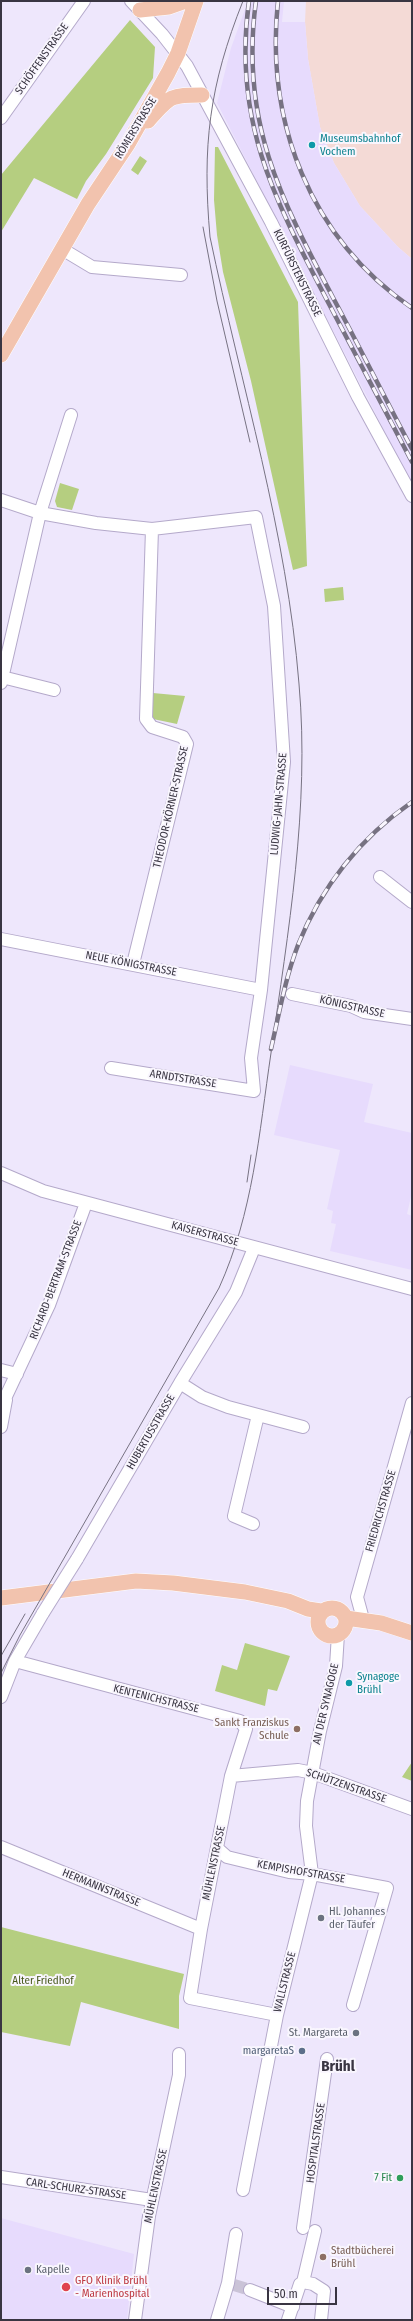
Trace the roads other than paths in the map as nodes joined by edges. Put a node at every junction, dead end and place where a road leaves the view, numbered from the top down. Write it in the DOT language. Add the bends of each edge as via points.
graph roads {
  1 [pos="84,1"];
  2 [pos="186,1"];
  3 [pos="196,1"];
  4 [pos="135,5"];
  5 [pos="178,53"];
  6 [pos="202,95"];
  7 [pos="1,118"];
  8 [pos="128,144"];
  9 [pos="62,249"];
  10 [pos="181,275"];
  11 [pos="1,355"];
  12 [pos="72,415"];
  13 [pos="412,496"];
  14 [pos="1,500"];
  15 [pos="40,513"];
  16 [pos="152,529"];
  17 [pos="3,663"];
  18 [pos="2,680"];
  19 [pos="54,690"];
  20 [pos="380,876"];
  21 [pos="412,902"];
  22 [pos="1,939"];
  23 [pos="133,964"];
  24 [pos="261,990"];
  25 [pos="292,994"];
  26 [pos="412,1019"];
  27 [pos="111,1068"];
  28 [pos="254,1091"];
  29 [pos="1,1173"];
  30 [pos="86,1203"];
  31 [pos="254,1248"];
  32 [pos="412,1290"];
  33 [pos="1,1370"];
  34 [pos="17,1374"];
  35 [pos="180,1383"];
  36 [pos="412,1403"];
  37 [pos="3,1404"];
  38 [pos="258,1415"];
  39 [pos="1,1427"];
  40 [pos="303,1427"];
  41 [pos="253,1524"];
  42 [pos="1,1598"];
  43 [pos="322,1611"];
  44 [pos="346,1618"];
  45 [pos="363,1619"];
  46 [pos="412,1633"];
  47 [pos="338,1634"];
  48 [pos="15,1661"];
  49 [pos="1,1697"];
  50 [pos="313,1773"];
  51 [pos="231,1776"];
  52 [pos="412,1809"];
  53 [pos="1,1847"];
  54 [pos="218,1849"];
  55 [pos="312,1874"];
  56 [pos="201,1929"];
  57 [pos="353,2005"];
  58 [pos="277,2015"];
  59 [pos="179,2054"];
  60 [pos="327,2059"];
  61 [pos="1,2177"];
  62 [pos="243,2190"];
  63 [pos="152,2200"];
  64 [pos="303,2228"];
  65 [pos="315,2231"];
  66 [pos="236,2234"];
  67 [pos="303,2282"];
  68 [pos="250,2290"];
  69 [pos="293,2307"];
  70 [pos="135,2320"];
  71 [pos="217,2320"];
  72 [pos="288,2320"];
  73 [pos="321,2320"];
  1 -- 7 [label="street, SCHÖFFENSTRASSE"];
  2 -- 4 [label="main road" via="169,7"];
  3 -- 5 [label="main road, RÖMERSTRASSE"];
  4 -- 5 [label="street, KURFÜRSTENSTRASSE"];
  5 -- 6 [label="street, KURFÜRSTENSTRASSE"];
  5 -- 8 [label="main road, RÖMERSTRASSE"];
  6 -- 8 [label="main road" via="177,95 167,99"];
  6 -- 13 [label="street, KURFÜRSTENSTRASSE" via="271,222 358,396"];
  8 -- 9 [label="main road, RÖMERSTRASSE"];
  9 -- 10 [label="street" via="92,267"];
  9 -- 11 [label="main road, RÖMERSTRASSE"];
  12 -- 15 [label="street"];
  14 -- 15 [label="street"];
  15 -- 16 [label="street"];
  15 -- 17 [label="street"];
  16 -- 23 [label="street, THEODOR-KÖRNER-STRASSE" via="146,720 152,727 183,737 187,744"];
  16 -- 24 [label="street, LUDWIG-JAHN-STRASSE" via="256,517 274,606 284,762"];
  17 -- 18 [label="street"];
  18 -- 19 [label="street"];
  20 -- 21 [label="street"];
  22 -- 23 [label="street, NEUE KÖNIGSTRASSE"];
  23 -- 24 [label="street, NEUE KÖNIGSTRASSE"];
  24 -- 28 [label="street, LUDWIG-JAHN-STRASSE" via="251,1058"];
  25 -- 26 [label="street, KÖNIGSTRASSE" via="351,1006 364,1012"];
  27 -- 28 [label="street, ARNDTSTRASSE"];
  29 -- 30 [label="street, KAISERSTRASSE" via="43,1191"];
  30 -- 31 [label="street, KAISERSTRASSE"];
  30 -- 34 [label="street, RICHARD-BERTRAM-STRASSE" via="49,1305"];
  31 -- 32 [label="street, KAISERSTRASSE"];
  31 -- 35 [label="street, HUBERTUSSTRASSE" via="236,1292"];
  33 -- 34 [label="street"];
  34 -- 37 [label="street, RICHARD-BERTRAM-STRASSE"];
  35 -- 38 [label="street" via="202,1397"];
  35 -- 48 [label="street, HUBERTUSSTRASSE, bridge"];
  36 -- 45 [label="street, FRIEDRICHSTRASSE" via="357,1597"];
  37 -- 39 [label="street, RICHARD-BERTRAM-STRASSE"];
  38 -- 40 [label="street"];
  38 -- 41 [label="street" via="234,1516"];
  42 -- 43 [label="main road" via="95,1584 136,1581 245,1592"];
  43 -- 44 [label="main road" via="335,1608 342,1611"];
  43 -- 47 [label="main road" via="317,1622 320,1630 328,1636"];
  44 -- 45 [label="main road"];
  44 -- 47 [label="main road" via="343,1630"];
  45 -- 46 [label="main road"];
  47 -- 50 [label="street, AN DER SYNAGOGE" via="336,1666"];
  48 -- 49 [label="street, HUBERTUSSTRASSE"];
  48 -- 51 [label="street, KENTENICHSTRASSE" via="240,1721 246,1729"];
  50 -- 51 [label="street, SCHÜTZENSTRASSE" via="298,1770"];
  50 -- 52 [label="street, SCHÜTZENSTRASSE"];
  50 -- 55 [label="street, WALLSTRASSE" via="307,1801 306,1826"];
  51 -- 54 [label="street, MÜHLENSTRASSE"];
  53 -- 56 [label="street, HERMANNSTRASSE"];
  54 -- 55 [label="street, KEMPISHOFSTRASSE" via="227,1857 289,1872"];
  54 -- 56 [label="street, MÜHLENSTRASSE"];
  55 -- 57 [label="street, KEMPISHOFSTRASSE" via="387,1888"];
  55 -- 58 [label="street, WALLSTRASSE"];
  56 -- 58 [label="street, MÜHLENSTRASSE" via="190,1998"];
  58 -- 62 [label="street, WALLSTRASSE"];
  59 -- 63 [label="street, MÜHLENSTRASSE" via="180,2075"];
  60 -- 64 [label="street, HOSPITALSTRASSE"];
  61 -- 63 [label="street, CARL-SCHURZ-STRASSE"];
  63 -- 70 [label="street, MÜHLENSTRASSE"];
  65 -- 67 [label="street"];
  66 -- 71 [label="street" via="231,2284"];
  67 -- 69 [label="street" via="300,2284"];
  67 -- 73 [label="street" via="313,2284 324,2291"];
  68 -- 69 [label="street"];
  69 -- 72 [label="street"];
}
